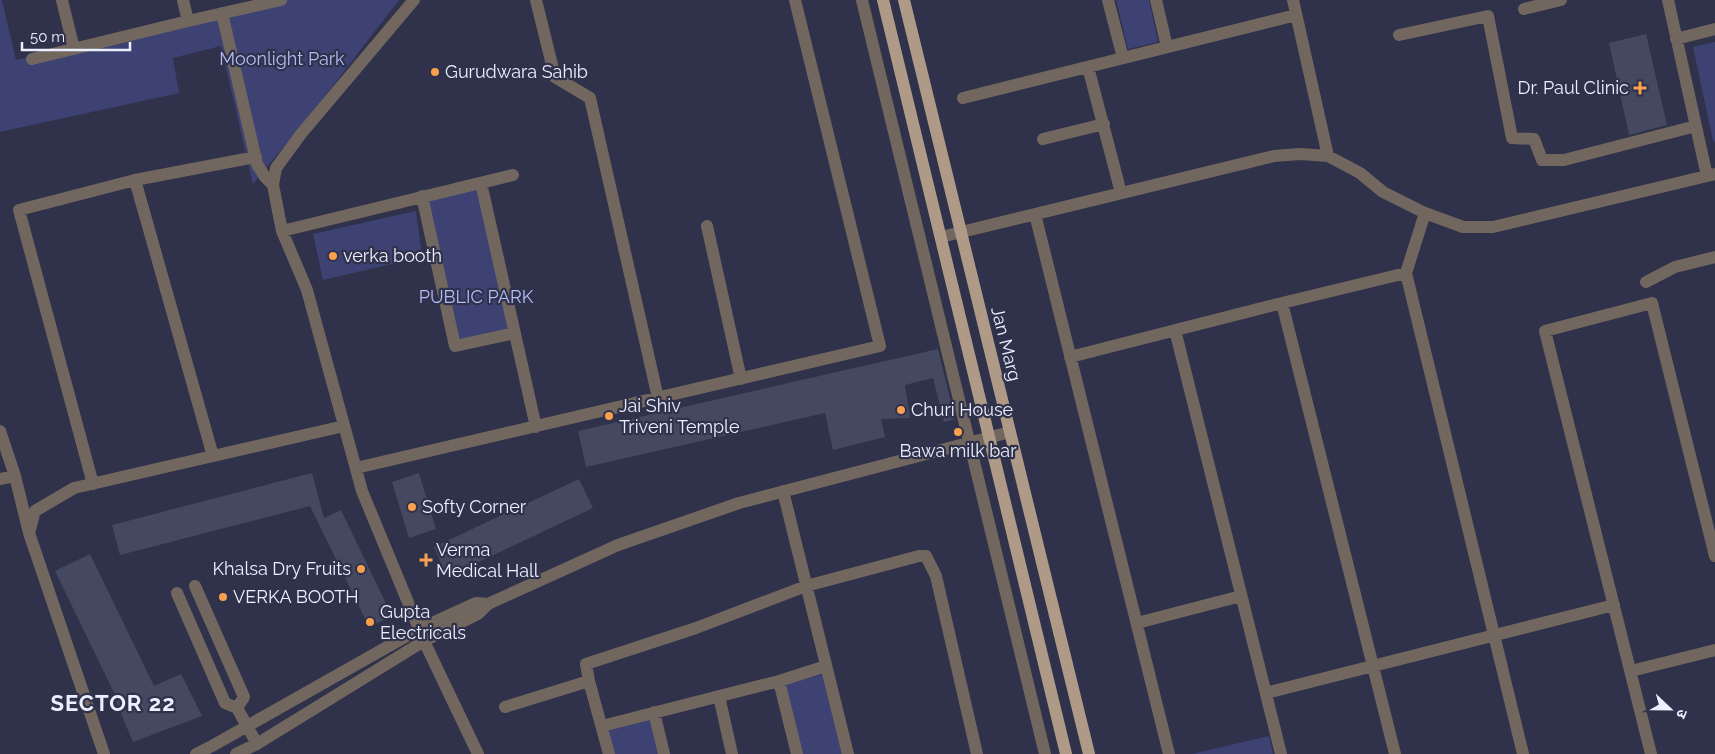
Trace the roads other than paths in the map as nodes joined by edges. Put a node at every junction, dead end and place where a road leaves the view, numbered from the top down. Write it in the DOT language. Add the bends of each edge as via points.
graph roads {
  1 [pos="62,0"];
  2 [pos="183,0"];
  3 [pos="281,0"];
  4 [pos="414,0"];
  5 [pos="536,0"];
  6 [pos="795,0"];
  7 [pos="862,0"];
  8 [pos="883,0"];
  9 [pos="904,0"];
  10 [pos="1108,0"];
  11 [pos="1156,0"];
  12 [pos="1293,0"];
  13 [pos="1561,0"];
  14 [pos="1668,0"];
  15 [pos="1524,9"];
  16 [pos="222,13"];
  17 [pos="1296,15"];
  18 [pos="188,21"];
  19 [pos="1715,29"];
  20 [pos="1399,35"];
  21 [pos="1676,38"];
  22 [pos="1167,47"];
  23 [pos="74,49"];
  24 [pos="1123,58"];
  25 [pos="32,59"];
  26 [pos="1088,67"];
  27 [pos="963,98"];
  28 [pos="1104,124"];
  29 [pos="1696,126"];
  30 [pos="1043,139"];
  31 [pos="1328,156"];
  32 [pos="256,157"];
  33 [pos="513,174"];
  34 [pos="1711,175"];
  35 [pos="135,180"];
  36 [pos="481,183"];
  37 [pos="273,185"];
  38 [pos="1122,193"];
  39 [pos="422,196"];
  40 [pos="1425,213"];
  41 [pos="1035,214"];
  42 [pos="707,226"];
  43 [pos="282,231"];
  44 [pos="961,232"];
  45 [pos="941,237"];
  46 [pos="1715,257"];
  47 [pos="1406,273"];
  48 [pos="1646,282"];
  49 [pos="1282,303"];
  50 [pos="1175,330"];
  51 [pos="515,333"];
  52 [pos="1070,357"];
  53 [pos="741,378"];
  54 [pos="658,398"];
  55 [pos="344,426"];
  56 [pos="536,428"];
  57 [pos="0,431"];
  58 [pos="1010,432"];
  59 [pos="989,438"];
  60 [pos="969,443"];
  61 [pos="213,456"];
  62 [pos="356,468"];
  63 [pos="15,476"];
  64 [pos="0,479"];
  65 [pos="93,484"];
  66 [pos="783,491"];
  67 [pos="29,533"];
  68 [pos="1715,556"];
  69 [pos="195,586"];
  70 [pos="806,586"];
  71 [pos="177,593"];
  72 [pos="1241,596"];
  73 [pos="488,604"];
  74 [pos="1614,605"];
  75 [pos="1137,623"];
  76 [pos="419,629"];
  77 [pos="1494,635"];
  78 [pos="424,641"];
  79 [pos="1715,650"];
  80 [pos="826,666"];
  81 [pos="1373,666"];
  82 [pos="1630,672"];
  83 [pos="779,680"];
  84 [pos="589,681"];
  85 [pos="1266,693"];
  86 [pos="719,696"];
  87 [pos="505,707"];
  88 [pos="238,708"];
  89 [pos="654,712"];
  90 [pos="247,726"];
  91 [pos="602,726"];
  92 [pos="257,744"];
  93 [pos="104,754"];
  94 [pos="196,754"];
  95 [pos="236,754"];
  96 [pos="478,754"];
  97 [pos="609,754"];
  98 [pos="664,754"];
  99 [pos="732,754"];
  100 [pos="797,754"];
  101 [pos="848,754"];
  102 [pos="977,754"];
  103 [pos="1045,754"];
  104 [pos="1066,754"];
  105 [pos="1089,754"];
  106 [pos="1169,754"];
  107 [pos="1281,754"];
  108 [pos="1394,754"];
  109 [pos="1523,754"];
  110 [pos="1651,754"];
  1 -- 23 [label="street"];
  2 -- 18 [label="street"];
  3 -- 16 [label="street"];
  4 -- 37 [label="street" via="301,134 276,168"];
  5 -- 54 [label="street" via="554,77 590,98"];
  6 -- 53 [label="street" via="880,346"];
  7 -- 60 [label="street"];
  8 -- 45 [label="main road"];
  9 -- 44 [label="main road, Jan Marg"];
  10 -- 24 [label="street"];
  11 -- 22 [label="street"];
  12 -- 17 [label="street"];
  13 -- 15 [label="street"];
  14 -- 21 [label="street"];
  16 -- 18 [label="street"];
  16 -- 32 [label="street"];
  17 -- 22 [label="street"];
  17 -- 31 [label="street"];
  18 -- 23 [label="street"];
  19 -- 21 [label="street"];
  20 -- 29 [label="street" via="1488,16 1512,138 1534,140 1542,160 1564,160"];
  21 -- 29 [label="street"];
  22 -- 24 [label="street"];
  23 -- 25 [label="street"];
  24 -- 26 [label="street"];
  26 -- 27 [label="street"];
  26 -- 28 [label="street"];
  28 -- 30 [label="street"];
  28 -- 38 [label="street"];
  29 -- 34 [label="street"];
  31 -- 38 [label="street" via="1274,156"];
  31 -- 40 [label="street" via="1360,173 1383,192"];
  32 -- 35 [label="street"];
  32 -- 37 [label="street" via="260,170"];
  33 -- 36 [label="street"];
  34 -- 40 [label="street" via="1493,227 1463,227"];
  35 -- 61 [label="street"];
  35 -- 65 [label="street" via="19,210"];
  36 -- 39 [label="street"];
  36 -- 51 [label="street"];
  37 -- 43 [label="street"];
  38 -- 41 [label="street"];
  39 -- 43 [label="street"];
  39 -- 51 [label="street" via="455,346"];
  40 -- 47 [label="street"];
  41 -- 44 [label="street"];
  41 -- 52 [label="street"];
  42 -- 53 [label="street"];
  43 -- 55 [label="street" via="307,290"];
  44 -- 45 [label="street"];
  44 -- 58 [label="main road, Jan Marg"];
  45 -- 59 [label="main road"];
  46 -- 48 [label="street" via="1675,268"];
  47 -- 49 [label="street"];
  47 -- 77 [label="street"];
  49 -- 50 [label="street"];
  49 -- 81 [label="street"];
  50 -- 52 [label="street"];
  50 -- 72 [label="street"];
  51 -- 56 [label="street"];
  52 -- 75 [label="street"];
  53 -- 54 [label="street"];
  54 -- 56 [label="street"];
  55 -- 61 [label="street"];
  55 -- 62 [label="street"];
  56 -- 62 [label="street"];
  57 -- 63 [label="street"];
  58 -- 59 [label="street"];
  58 -- 105 [label="main road, Jan Marg"];
  59 -- 60 [label="street"];
  59 -- 104 [label="main road"];
  60 -- 66 [label="street"];
  60 -- 103 [label="street"];
  61 -- 65 [label="street"];
  62 -- 76 [label="street" via="362,491"];
  63 -- 64 [label="street"];
  63 -- 67 [label="street"];
  65 -- 67 [label="street" via="74,488 35,511"];
  66 -- 70 [label="street"];
  66 -- 73 [label="street" via="740,502 618,545"];
  67 -- 93 [label="street"];
  68 -- 74 [label="street" via="1652,303 1545,331"];
  69 -- 88 [label="street" via="244,697"];
  70 -- 80 [label="street"];
  70 -- 84 [label="street" via="696,628 586,664"];
  70 -- 102 [label="street" via="926,556 936,576"];
  71 -- 88 [label="street" via="225,703"];
  72 -- 75 [label="street"];
  72 -- 85 [label="street"];
  73 -- 76 [label="street" via="476,603"];
  73 -- 78 [label="street" via="478,614"];
  74 -- 77 [label="street"];
  74 -- 82 [label="street"];
  75 -- 106 [label="street"];
  76 -- 78 [label="street"];
  76 -- 90 [label="street"];
  77 -- 81 [label="street"];
  77 -- 109 [label="street"];
  78 -- 92 [label="street"];
  78 -- 96 [label="street"];
  79 -- 82 [label="street"];
  80 -- 83 [label="street"];
  80 -- 101 [label="street"];
  81 -- 85 [label="street"];
  81 -- 108 [label="street"];
  82 -- 110 [label="street"];
  83 -- 86 [label="street"];
  83 -- 100 [label="street"];
  84 -- 87 [label="street"];
  84 -- 91 [label="street"];
  85 -- 107 [label="street"];
  86 -- 89 [label="street"];
  86 -- 99 [label="street"];
  88 -- 90 [label="street"];
  89 -- 91 [label="street"];
  89 -- 98 [label="street"];
  90 -- 92 [label="street"];
  90 -- 94 [label="street"];
  91 -- 97 [label="street"];
  92 -- 95 [label="street"];
}
